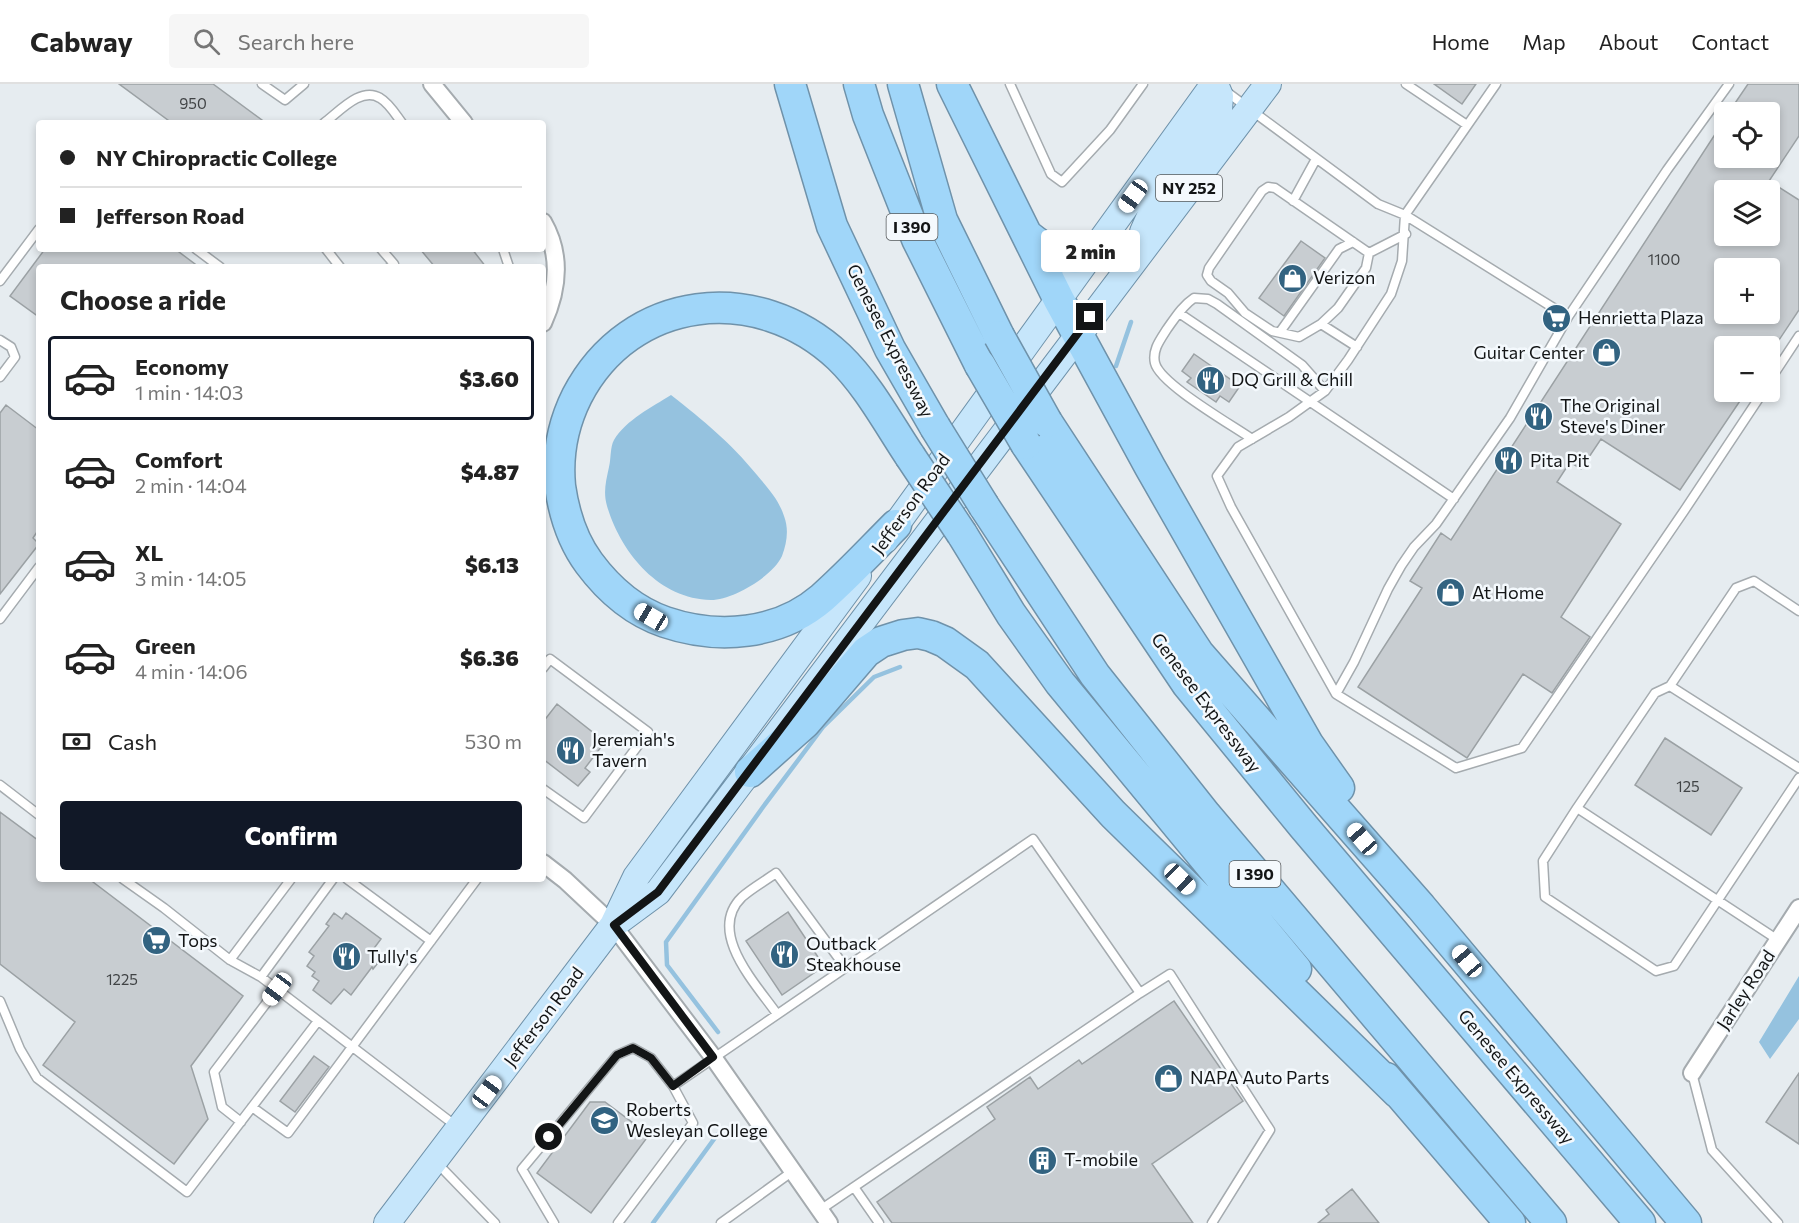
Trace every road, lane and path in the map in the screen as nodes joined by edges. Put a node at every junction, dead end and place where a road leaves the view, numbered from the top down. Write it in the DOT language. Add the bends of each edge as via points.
graph roads {
  1 [pos="262,84"];
  2 [pos="304,84"];
  3 [pos="432,84"];
  4 [pos="774,84"];
  5 [pos="790,84"];
  6 [pos="859,84"];
  7 [pos="903,84"];
  8 [pos="952,84"];
  9 [pos="1010,84"];
  10 [pos="1143,84"];
  11 [pos="1215,84"];
  12 [pos="1268,84"];
  13 [pos="1406,84"];
  14 [pos="1496,84"];
  15 [pos="1729,84"];
  16 [pos="1249,109"];
  17 [pos="328,120"];
  18 [pos="399,120"];
  19 [pos="462,120"];
  20 [pos="1467,125"];
  21 [pos="1316,159"];
  22 [pos="1293,201"];
  23 [pos="1405,215"];
  24 [pos="832,226"];
  25 [pos="546,227"];
  26 [pos="36,233"];
  27 [pos="1026,234"];
  28 [pos="1406,234"];
  29 [pos="1353,242"];
  30 [pos="200,252"];
  31 [pos="328,252"];
  32 [pos="384,252"];
  33 [pos="1368,252"];
  34 [pos="1092,255"];
  35 [pos="216,264"];
  36 [pos="338,264"];
  37 [pos="394,264"];
  38 [pos="1128,268"];
  39 [pos="0,281"];
  40 [pos="1059,300"];
  41 [pos="1179,313"];
  42 [pos="546,317"];
  43 [pos="1568,317"];
  44 [pos="1320,324"];
  45 [pos="1280,332"];
  46 [pos="1078,333"];
  47 [pos="1799,336"];
  48 [pos="0,340"];
  49 [pos="1357,347"];
  50 [pos="1780,365"];
  51 [pos="0,377"];
  52 [pos="1326,391"];
  53 [pos="1756,402"];
  54 [pos="1310,403"];
  55 [pos="1252,439"];
  56 [pos="1454,499"];
  57 [pos="896,525"];
  58 [pos="36,571"];
  59 [pos="1799,611"];
  60 [pos="0,619"];
  61 [pos="546,664"];
  62 [pos="1670,686"];
  63 [pos="1336,694"];
  64 [pos="1799,768"];
  65 [pos="750,772"];
  66 [pos="1799,778"];
  67 [pos="0,785"];
  68 [pos="546,791"];
  69 [pos="1577,808"];
  70 [pos="36,813"];
  71 [pos="546,865"];
  72 [pos="130,882"];
  73 [pos="289,882"];
  74 [pos="331,882"];
  75 [pos="351,882"];
  76 [pos="475,882"];
  77 [pos="1718,901"];
  78 [pos="1421,906"];
  79 [pos="1799,908"];
  80 [pos="614,925"];
  81 [pos="431,940"];
  82 [pos="1778,940"];
  83 [pos="230,960"];
  84 [pos="844,967"];
  85 [pos="261,977"];
  86 [pos="277,989"];
  87 [pos="1140,993"];
  88 [pos="0,1000"];
  89 [pos="777,1014"];
  90 [pos="318,1021"];
  91 [pos="352,1046"];
  92 [pos="713,1057"];
  93 [pos="1692,1072"];
  94 [pos="673,1086"];
  95 [pos="1398,1093"];
  96 [pos="252,1107"];
  97 [pos="241,1122"];
  98 [pos="459,1128"];
  99 [pos="435,1161"];
  100 [pos="793,1171"];
  101 [pos="854,1187"];
  102 [pos="824,1217"];
  103 [pos="387,1223"];
  104 [pos="495,1223"];
  105 [pos="554,1223"];
  106 [pos="618,1223"];
  107 [pos="721,1223"];
  108 [pos="879,1223"];
  109 [pos="1212,1223"];
  110 [pos="1510,1223"];
  111 [pos="1551,1223"];
  112 [pos="1640,1223"];
  113 [pos="1686,1223"];
  114 [pos="1778,1223"];
  1 -- 2 [label="lane" via="285,100"];
  3 -- 19 [label="street"];
  4 -- 24 [label="highway"];
  5 -- 24 [label="highway, Genesee Expressway / I 390"];
  6 -- 112 [label="highway, Genesee Expressway / I 390, bridge" via="917,239 980,365 1026,444 1187,684"];
  7 -- 78 [label="highway, bridge" via="942,220 1047,422 1198,654"];
  8 -- 27 [label="highway"];
  9 -- 10 [label="lane" via="1052,174 1062,182 1110,130"];
  11 -- 16 [label="lane"];
  11 -- 34 [label="main road, Jefferson Road / NY 252"];
  11 -- 38 [label="main road" via="1220,96 1219,110 1159,196"];
  12 -- 16 [label="main road, Jefferson Road / NY 252"];
  13 -- 20 [label="lane"];
  14 -- 20 [label="lane"];
  15 -- 43 [label="lane"];
  16 -- 21 [label="lane"];
  16 -- 38 [label="main road, Jefferson Road / NY 252"];
  17 -- 18 [label="lane" via="361,95 371,94 381,98"];
  20 -- 23 [label="lane"];
  21 -- 22 [label="lane"];
  21 -- 23 [label="lane" via="1378,204"];
  22 -- 29 [label="lane"];
  22 -- 45 [label="lane" via="1275,188 1262,191 1207,275 1245,312 1272,331"];
  23 -- 28 [label="lane"];
  23 -- 43 [label="lane"];
  24 -- 111 [label="highway, Genesee Expressway / I 390, bridge" via="890,349 935,427 1095,675 1191,796"];
  25 -- 42 [label="street" via="555,257 556,282"];
  26 -- 39 [label="lane"];
  27 -- 34 [label="highway" via="1054,255"];
  27 -- 40 [label="highway"];
  28 -- 33 [label="lane"];
  28 -- 49 [label="lane" via="1391,294"];
  29 -- 33 [label="lane"];
  29 -- 45 [label="lane" via="1339,249"];
  30 -- 35 [label="lane"];
  31 -- 36 [label="lane"];
  32 -- 37 [label="lane"];
  33 -- 44 [label="lane" via="1366,268 1338,308"];
  34 -- 40 [label="main road, Jefferson Road / NY 252"];
  38 -- 46 [label="main road, Jefferson Road / NY 252"];
  40 -- 46 [label="highway"];
  40 -- 57 [label="main road, Jefferson Road / NY 252"];
  41 -- 52 [label="lane" via="1194,298 1208,299 1302,365"];
  41 -- 54 [label="lane"];
  41 -- 55 [label="lane" via="1155,350 1156,367 1171,384"];
  43 -- 56 [label="lane" via="1510,418"];
  44 -- 45 [label="lane" via="1299,337"];
  44 -- 49 [label="lane"];
  46 -- 65 [label="main road, Jefferson Road / NY 252"];
  46 -- 78 [label="highway" via="1149,467 1308,744"];
  47 -- 50 [label="lane"];
  48 -- 51 [label="lane" via="11,347 15,357"];
  49 -- 52 [label="lane"];
  52 -- 54 [label="lane"];
  53 -- 63 [label="lane" via="1522,748 1456,768"];
  54 -- 55 [label="lane"];
  54 -- 56 [label="lane"];
  55 -- 63 [label="lane" via="1238,447 1218,476 1231,507"];
  56 -- 63 [label="lane" via="1397,574"];
  57 -- 80 [label="main road, Jefferson Road / NY 252" via="636,877"];
  57 -- 95 [label="highway, bridge" via="821,599 797,615 749,631 696,631 674,625 651,617 614,592 575,542 559,477 563,433 588,376 607,354 631,334 675,314 703,308 748,309 796,326 838,356 859,378 1060,683"];
  58 -- 60 [label="lane"];
  59 -- 62 [label="lane" via="1754,581 1736,588"];
  61 -- 68 [label="lane" via="550,658 648,732 584,818"];
  62 -- 64 [label="lane"];
  62 -- 69 [label="lane" via="1655,693"];
  65 -- 80 [label="main road, Jefferson Road / NY 252" via="658,892"];
  65 -- 95 [label="highway" via="805,723 848,671 881,642 918,633 945,642 977,665 1113,814"];
  66 -- 77 [label="lane"];
  67 -- 70 [label="lane"];
  69 -- 77 [label="lane"];
  69 -- 77 [label="lane" via="1543,861 1545,897 1656,971 1674,966"];
  71 -- 80 [label="street"];
  72 -- 83 [label="lane"];
  73 -- 83 [label="lane"];
  74 -- 85 [label="lane"];
  75 -- 81 [label="lane"];
  76 -- 81 [label="lane"];
  77 -- 82 [label="lane"];
  78 -- 113 [label="highway"];
  79 -- 82 [label="street, Jarley Road"];
  80 -- 92 [label="street"];
  80 -- 98 [label="main road, Jefferson Road / NY 252"];
  81 -- 91 [label="lane"];
  82 -- 93 [label="street, Jarley Road"];
  83 -- 85 [label="lane"];
  84 -- 87 [label="lane" via="1033,839"];
  84 -- 89 [label="lane"];
  84 -- 89 [label="lane" via="776,873 743,896 735,905 729,937 734,951"];
  85 -- 86 [label="lane"];
  86 -- 90 [label="lane"];
  86 -- 97 [label="lane" via="214,1072 222,1107"];
  87 -- 101 [label="lane"];
  87 -- 109 [label="lane" via="1170,974 1270,1130"];
  88 -- 97 [label="lane" via="37,1078 188,1192"];
  89 -- 92 [label="lane"];
  90 -- 91 [label="lane"];
  90 -- 96 [label="lane"];
  91 -- 96 [label="lane" via="288,1133"];
  91 -- 98 [label="lane"];
  92 -- 94 [label="lane"];
  92 -- 100 [label="street"];
  93 -- 114 [label="lane" via="1712,1150"];
  94 -- 105 [label="lane" via="651,1058 633,1048 617,1055 522,1169"];
  94 -- 106 [label="lane" via="693,1123"];
  95 -- 110 [label="highway"];
  96 -- 97 [label="lane"];
  98 -- 99 [label="main road, Jefferson Road / NY 252"];
  99 -- 103 [label="main road, Jefferson Road / NY 252"];
  99 -- 104 [label="lane"];
  100 -- 102 [label="street"];
  100 -- 107 [label="lane"];
  101 -- 102 [label="lane"];
  101 -- 108 [label="lane"];
}
